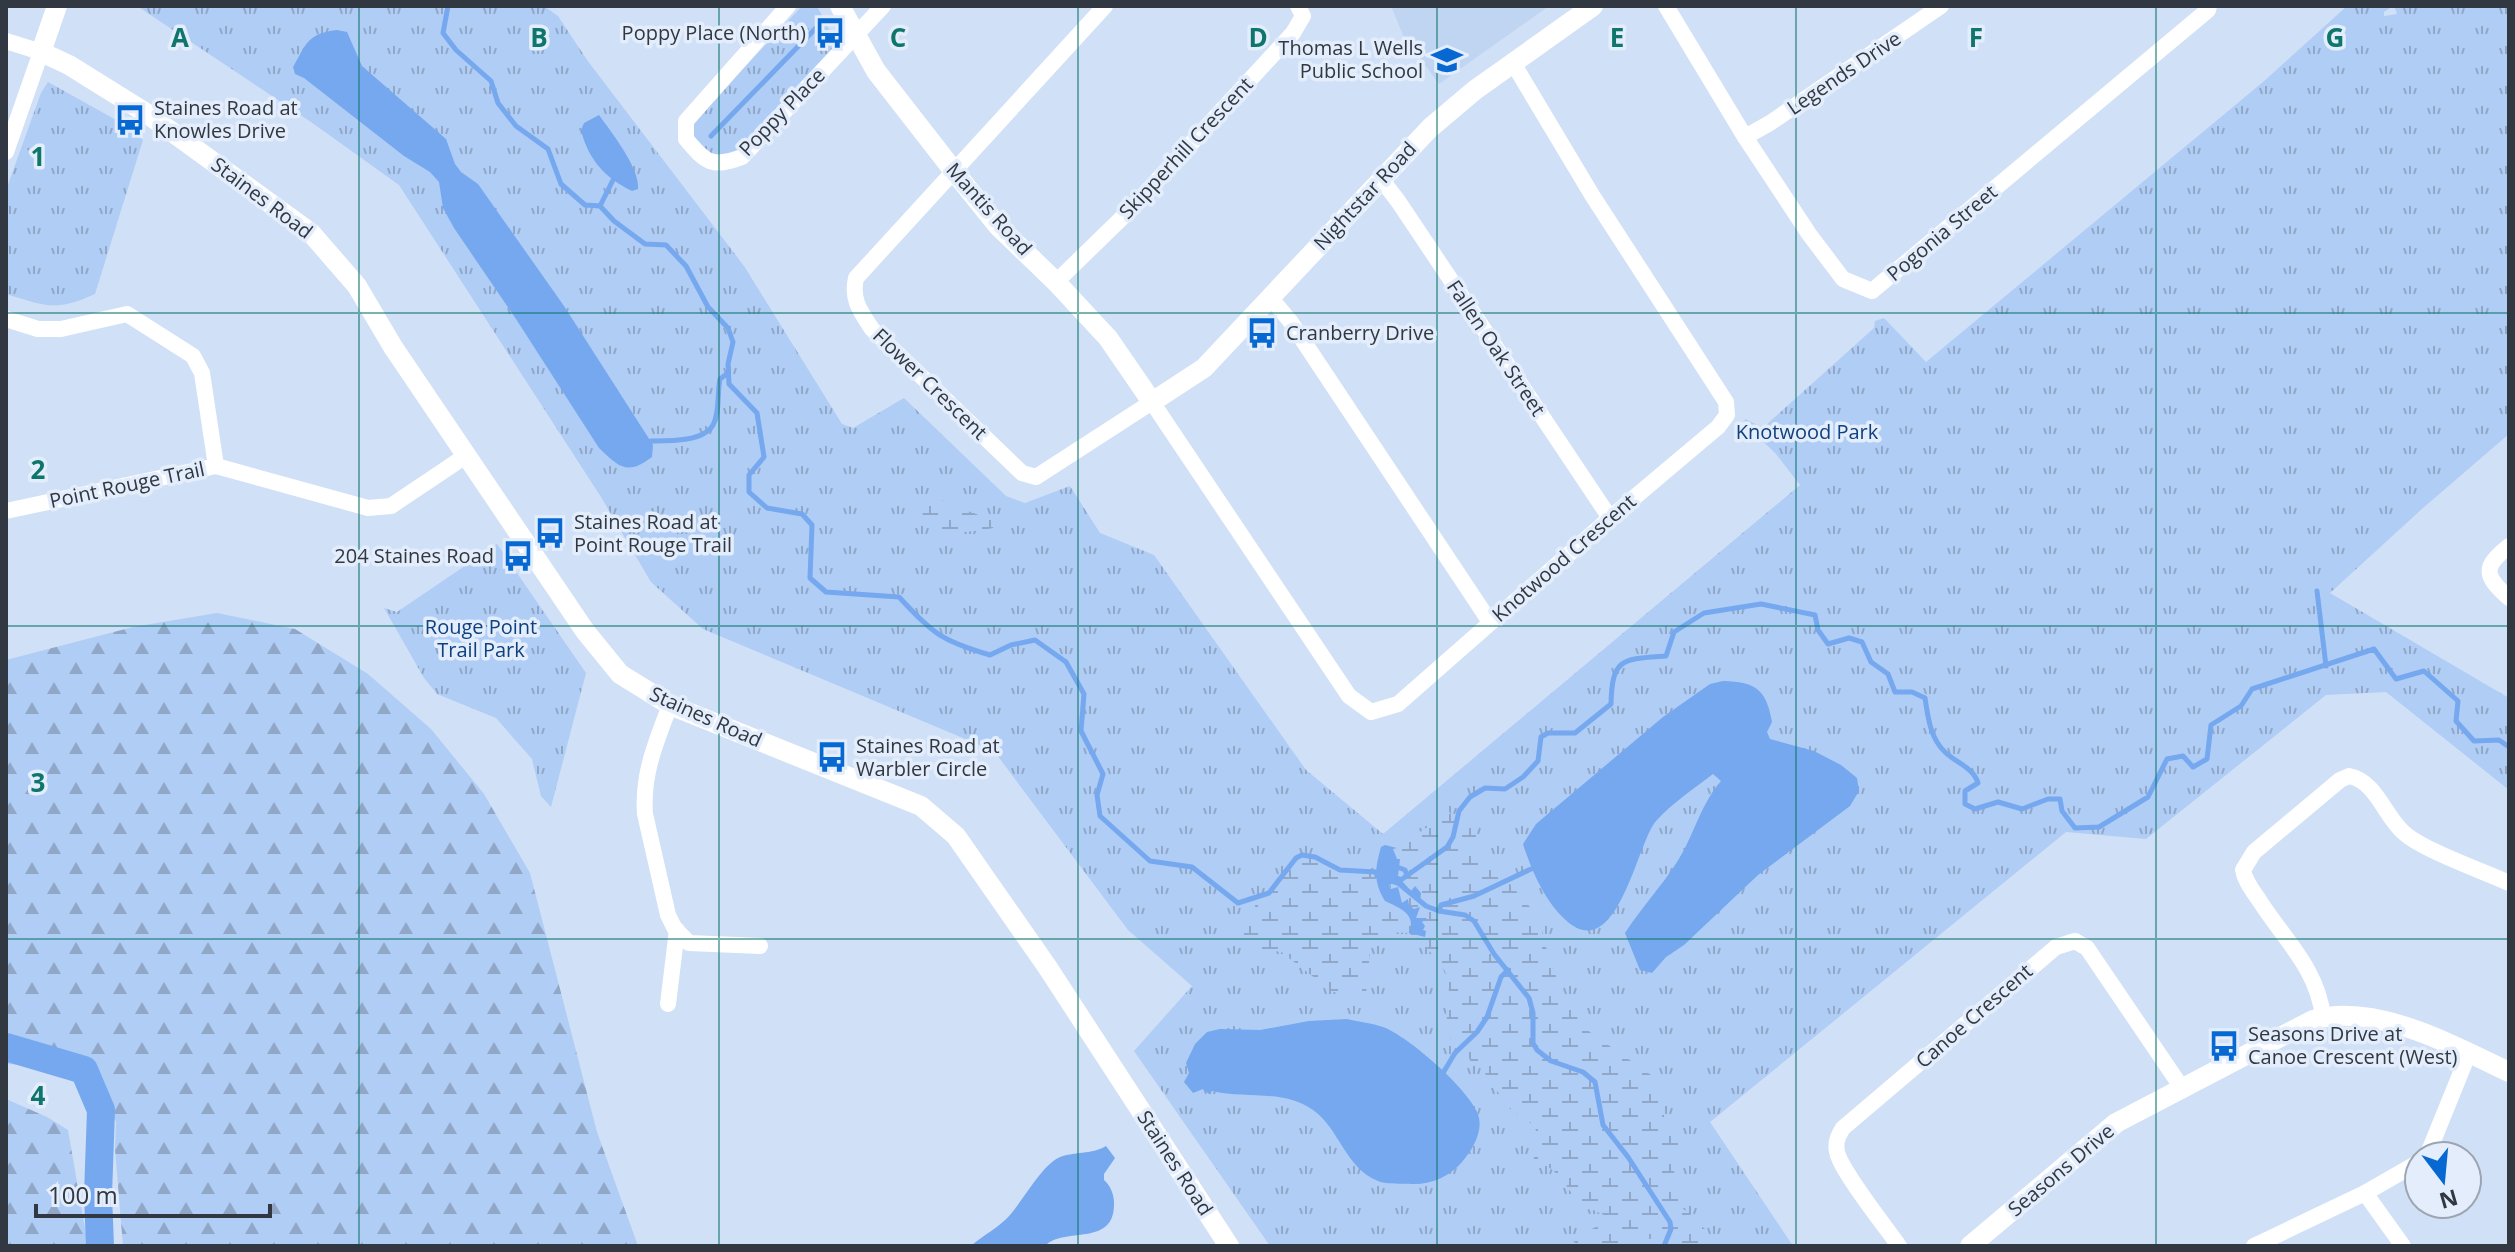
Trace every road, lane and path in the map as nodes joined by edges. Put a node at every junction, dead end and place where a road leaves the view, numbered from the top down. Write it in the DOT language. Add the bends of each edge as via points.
graph roads {
  1 [pos="57,6"];
  2 [pos="788,6"];
  3 [pos="840,6"];
  4 [pos="883,6"];
  5 [pos="1105,6"];
  6 [pos="1298,6"];
  7 [pos="1593,6"];
  8 [pos="1666,6"];
  9 [pos="1941,6"];
  10 [pos="2209,6"];
  11 [pos="856,35"];
  12 [pos="6,41"];
  13 [pos="41,52"];
  14 [pos="1513,63"];
  15 [pos="1745,137"];
  16 [pos="6,152"];
  17 [pos="953,170"];
  18 [pos="1381,179"];
  19 [pos="1056,282"];
  20 [pos="1270,297"];
  21 [pos="6,319"];
  22 [pos="1152,402"];
  23 [pos="467,455"];
  24 [pos="216,466"];
  25 [pos="6,511"];
  26 [pos="1610,518"];
  27 [pos="2509,546"];
  28 [pos="2509,598"];
  29 [pos="1490,622"];
  30 [pos="670,705"];
  31 [pos="2509,883"];
  32 [pos="677,930"];
  33 [pos="760,946"];
  34 [pos="668,1004"];
  35 [pos="2323,1017"];
  36 [pos="2468,1055"];
  37 [pos="2509,1072"];
  38 [pos="2182,1088"];
  39 [pos="2433,1140"];
  40 [pos="2403,1171"];
  41 [pos="2365,1193"];
  42 [pos="1229,1246"];
  43 [pos="1899,1246"];
  44 [pos="1970,1246"];
  45 [pos="2254,1246"];
  46 [pos="2403,1246"];
  1 -- 13 [label="street"];
  2 -- 11 [label="street, Poppy Place" via="686,121 686,139 704,160 722,164 742,157"];
  3 -- 11 [label="street, Mantis Road"];
  4 -- 11 [label="street"];
  5 -- 17 [label="street"];
  6 -- 19 [label="street, Skipperhill Crescent" via="1303,16 1293,33"];
  7 -- 14 [label="street, Nightstar Road"];
  8 -- 15 [label="street, Pogonia Street"];
  9 -- 15 [label="street, Legends Drive"];
  10 -- 15 [label="street, Pogonia Street" via="1872,291 1843,279"];
  11 -- 17 [label="street, Mantis Road" via="876,71"];
  12 -- 13 [label="street"];
  13 -- 16 [label="street"];
  13 -- 23 [label="street, Staines Road" via="146,113 311,233 357,286"];
  14 -- 18 [label="street, Nightstar Road" via="1430,128"];
  14 -- 26 [label="street, Knotwood Crescent" via="1726,402 1727,415 1718,427"];
  17 -- 19 [label="street, Mantis Road" via="998,226"];
  17 -- 22 [label="street, Flower Crescent" via="856,278 856,305 872,329 1022,473 1036,477"];
  18 -- 20 [label="street, Nightstar Road"];
  18 -- 26 [label="street, Fallen Oak Street"];
  19 -- 22 [label="street, Mantis Road" via="1108,338"];
  20 -- 22 [label="street, Nightstar Road" via="1204,368"];
  20 -- 29 [label="street"];
  21 -- 24 [label="street" via="38,329 61,329 127,314 193,356 202,373"];
  22 -- 29 [label="street, Knotwood Crescent" via="1349,696 1371,712 1398,704"];
  23 -- 24 [label="street, Point Rouge Trail" via="391,506 368,508"];
  23 -- 30 [label="street, Staines Road" via="585,631 620,674"];
  24 -- 25 [label="street, Point Rouge Trail"];
  26 -- 29 [label="street, Knotwood Crescent"];
  27 -- 28 [label="street" via="2490,568 2494,583"];
  30 -- 32 [label="street" via="647,767 644,799 668,915"];
  30 -- 42 [label="street, Staines Road" via="921,806 956,836"];
  31 -- 35 [label="street" via="2415,841 2367,783 2349,776 2340,780 2254,852 2243,870 2312,975"];
  32 -- 33 [label="street" via="689,943"];
  32 -- 34 [label="street"];
  35 -- 36 [label="street, Seasons Drive" via="2389,1022"];
  35 -- 38 [label="street, Seasons Drive"];
  36 -- 37 [label="street, Seasons Drive"];
  36 -- 39 [label="street"];
  38 -- 43 [label="street, Canoe Crescent" via="2087,948 2075,941 2056,947 1837,1137 1841,1162"];
  38 -- 44 [label="street, Seasons Drive" via="2116,1123"];
  40 -- 41 [label="street"];
  41 -- 45 [label="street"];
  41 -- 46 [label="street"];
}
